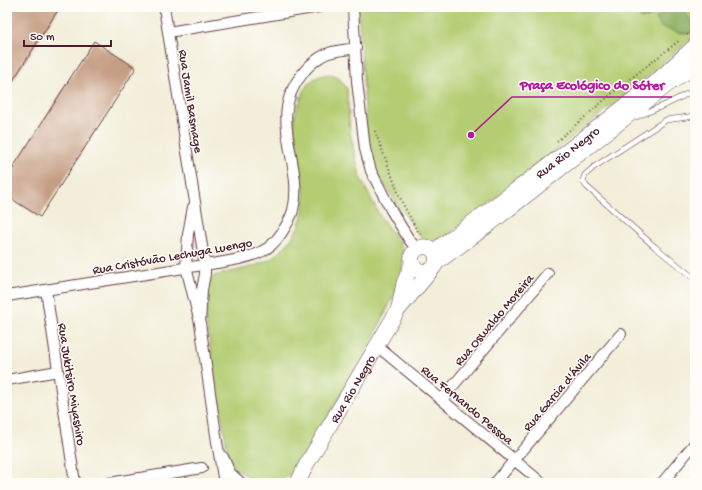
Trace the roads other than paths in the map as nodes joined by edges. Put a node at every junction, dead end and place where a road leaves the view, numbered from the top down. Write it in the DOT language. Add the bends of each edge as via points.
graph roads {
  1 [pos="164,7"];
  2 [pos="319,7"];
  3 [pos="353,7"];
  4 [pos="168,32"];
  5 [pos="695,46"];
  6 [pos="356,48"];
  7 [pos="695,66"];
  8 [pos="694,91"];
  9 [pos="695,116"];
  10 [pos="614,128"];
  11 [pos="194,198"];
  12 [pos="420,242"];
  13 [pos="434,261"];
  14 [pos="412,264"];
  15 [pos="205,265"];
  16 [pos="186,268"];
  17 [pos="548,273"];
  18 [pos="695,279"];
  19 [pos="46,290"];
  20 [pos="7,296"];
  21 [pos="398,310"];
  22 [pos="200,323"];
  23 [pos="621,334"];
  24 [pos="377,346"];
  25 [pos="58,371"];
  26 [pos="7,380"];
  27 [pos="442,399"];
  28 [pos="216,442"];
  29 [pos="695,443"];
  30 [pos="515,460"];
  31 [pos="304,466"];
  32 [pos="202,468"];
  33 [pos="75,483"];
  34 [pos="109,483"];
  35 [pos="224,483"];
  36 [pos="241,483"];
  37 [pos="285,483"];
  38 [pos="298,483"];
  39 [pos="496,483"];
  40 [pos="542,483"];
  41 [pos="662,483"];
  1 -- 4 [label="street, Rua Jamil Basmage"];
  2 -- 4 [label="street"];
  3 -- 6 [label="street"];
  4 -- 11 [label="street, Rua Jamil Basmage"];
  5 -- 13 [label="main road, Rua Rio Negro" via="660,78 480,217"];
  6 -- 12 [label="street" via="365,149 371,171 410,241"];
  6 -- 15 [label="street, Rua Cristóvão Lechuga Luengo" via="328,53 307,67 289,99 286,111 287,140 296,192 293,211 282,233 266,249 251,256"];
  7 -- 10 [label="main road, Rua Rio Negro"];
  8 -- 10 [label="lane"];
  9 -- 18 [label="lane" via="666,120 594,167 585,175 583,181 655,247"];
  10 -- 13 [label="main road, Rua Rio Negro" via="487,226"];
  11 -- 15 [label="street, Rua Jamil Basmage"];
  11 -- 16 [label="street, Rua Jamil Basmage"];
  12 -- 13 [label="main road" via="426,246"];
  12 -- 14 [label="main road, Rua Rio Negro" via="412,256"];
  13 -- 14 [label="main road" via="427,272 418,271"];
  13 -- 21 [label="main road, Rua Rio Negro"];
  14 -- 21 [label="main road, Rua Rio Negro" via="404,283"];
  15 -- 16 [label="street, Rua Cristóvão Lechuga Luengo"];
  15 -- 22 [label="street, Rua Jamil Basmage"];
  16 -- 19 [label="street, Rua Cristóvão Lechuga Luengo"];
  16 -- 22 [label="street, Rua Jamil Basmage"];
  17 -- 27 [label="street, Rua Oswaldo Moreira"];
  19 -- 20 [label="street, Rua Cristóvão Lechuga Luengo"];
  19 -- 25 [label="street, Rua Jukitsiro Miyashiro"];
  21 -- 24 [label="main road, Rua Rio Negro"];
  22 -- 28 [label="street, Rua Jamil Basmage"];
  23 -- 30 [label="street, Rua Garcia d'Ávila"];
  24 -- 27 [label="street, Rua Fernando Pessoa"];
  24 -- 31 [label="main road, Rua Rio Negro"];
  25 -- 26 [label="street"];
  25 -- 33 [label="street, Rua Jukitsiro Miyashiro"];
  27 -- 30 [label="street, Rua Fernando Pessoa"];
  28 -- 35 [label="street, Rua Jamil Basmage"];
  28 -- 36 [label="street, Rua Jamil Basmage" via="230,473"];
  29 -- 41 [label="street"];
  30 -- 39 [label="street, Rua Garcia d'Ávila"];
  30 -- 40 [label="street, Rua Fernando Pessoa"];
  31 -- 37 [label="main road, Rua Rio Negro"];
  31 -- 38 [label="main road, Rua Rio Negro"];
  32 -- 34 [label="street"];
}
